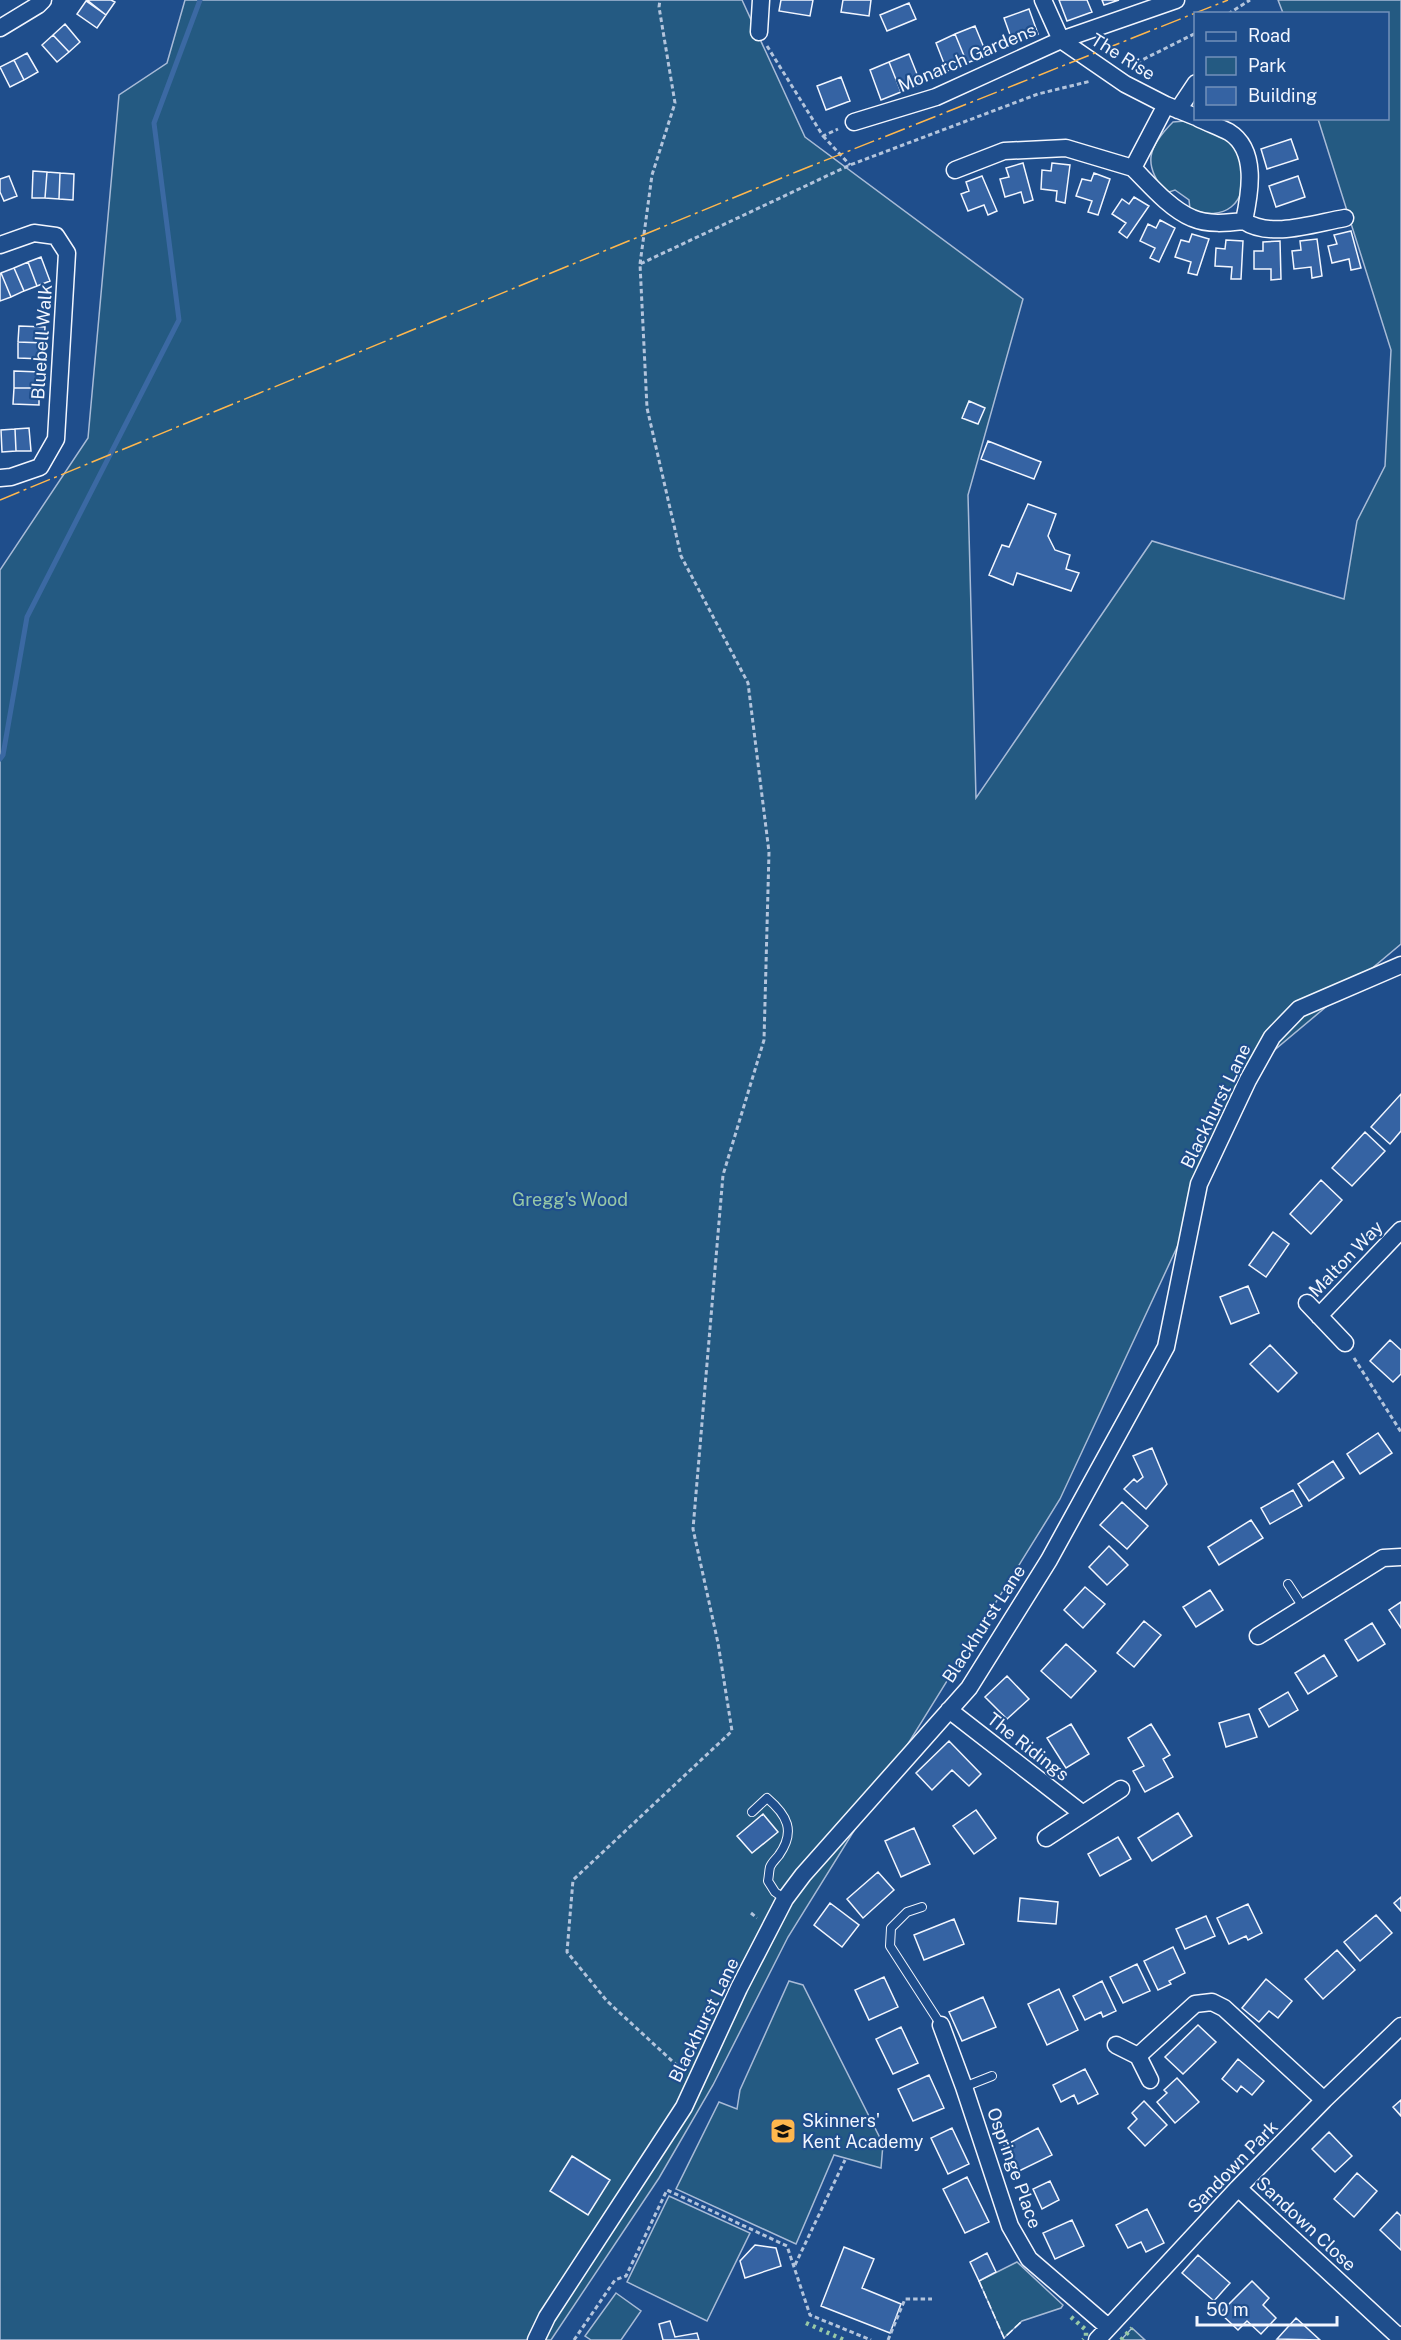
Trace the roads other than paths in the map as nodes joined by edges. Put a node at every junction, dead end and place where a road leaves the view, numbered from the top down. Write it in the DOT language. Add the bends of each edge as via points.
graph roads {
  1 [pos="43,0"];
  2 [pos="761,0"];
  3 [pos="1043,0"];
  4 [pos="1176,0"];
  5 [pos="0,28"];
  6 [pos="759,32"];
  7 [pos="1061,40"];
  8 [pos="1194,85"];
  9 [pos="1172,107"];
  10 [pos="1194,117"];
  11 [pos="1202,120"];
  12 [pos="854,122"];
  13 [pos="1133,168"];
  14 [pos="955,170"];
  15 [pos="1345,218"];
  16 [pos="1244,221"];
  17 [pos="0,245"];
  18 [pos="0,478"];
  19 [pos="1401,965"];
  20 [pos="1401,1230"];
  21 [pos="1306,1303"];
  22 [pos="1319,1316"];
  23 [pos="1345,1343"];
  24 [pos="1401,1557"];
  25 [pos="1288,1584"];
  26 [pos="1303,1607"];
  27 [pos="1258,1636"];
  28 [pos="949,1710"];
  29 [pos="1121,1790"];
  30 [pos="752,1812"];
  31 [pos="1083,1814"];
  32 [pos="1046,1838"];
  33 [pos="785,1899"];
  34 [pos="922,1907"];
  35 [pos="941,2025"];
  36 [pos="1401,2026"];
  37 [pos="1116,2045"];
  38 [pos="1138,2056"];
  39 [pos="992,2076"];
  40 [pos="1150,2080"];
  41 [pos="964,2087"];
  42 [pos="1324,2100"];
  43 [pos="1238,2188"];
  44 [pos="1103,2334"];
  45 [pos="1399,2337"];
  46 [pos="536,2340"];
  1 -- 5 [label="street"];
  2 -- 6 [label="street"];
  3 -- 7 [label="street, Monarch Gardens"];
  4 -- 7 [label="street, Monarch Gardens"];
  7 -- 9 [label="street, The Rise" via="1112,76"];
  7 -- 12 [label="street, Monarch Gardens" via="936,97"];
  8 -- 9 [label="street, The Rise"];
  9 -- 10 [label="street, The Rise"];
  9 -- 13 [label="street, The Rise"];
  11 -- 16 [label="street, The Rise" via="1231,133 1244,150 1251,176"];
  13 -- 14 [label="street" via="1066,148 1005,151"];
  13 -- 16 [label="street" via="1161,196 1192,218 1222,224"];
  15 -- 16 [label="street" via="1288,229 1254,228"];
  17 -- 18 [label="street, Bluebell Walk" via="34,233 56,236 67,253 56,439 40,467"];
  19 -- 28 [label="street, Blackhurst Lane" via="1299,1009 1272,1037 1199,1184 1166,1347 1049,1560 969,1688"];
  20 -- 22 [label="street, Malton Way"];
  21 -- 22 [label="street, Malton Way"];
  22 -- 23 [label="street, Malton Way"];
  24 -- 26 [label="street" via="1383,1558"];
  25 -- 26 [label="lane"];
  26 -- 27 [label="street"];
  28 -- 31 [label="street, The Ridings"];
  28 -- 33 [label="street, Blackhurst Lane"];
  29 -- 31 [label="street"];
  30 -- 33 [label="lane" via="767,1798 782,1811 788,1826 780,1854 770,1865 768,1881"];
  31 -- 32 [label="street"];
  33 -- 46 [label="street, Blackhurst Lane" via="684,2107 547,2317"];
  34 -- 35 [label="lane" via="907,1912 891,1928 890,1946"];
  35 -- 41 [label="street, Ospringe Place"];
  36 -- 42 [label="street, Sandown Park"];
  37 -- 38 [label="street"];
  38 -- 40 [label="street"];
  38 -- 42 [label="street" via="1195,2004 1212,2002 1224,2008"];
  39 -- 41 [label="lane"];
  41 -- 44 [label="street, Ospringe Place" via="1010,2226 1029,2259"];
  42 -- 43 [label="street, Sandown Park"];
  43 -- 44 [label="street, Sandown Park"];
  43 -- 45 [label="street, Sandown Close"];
}
